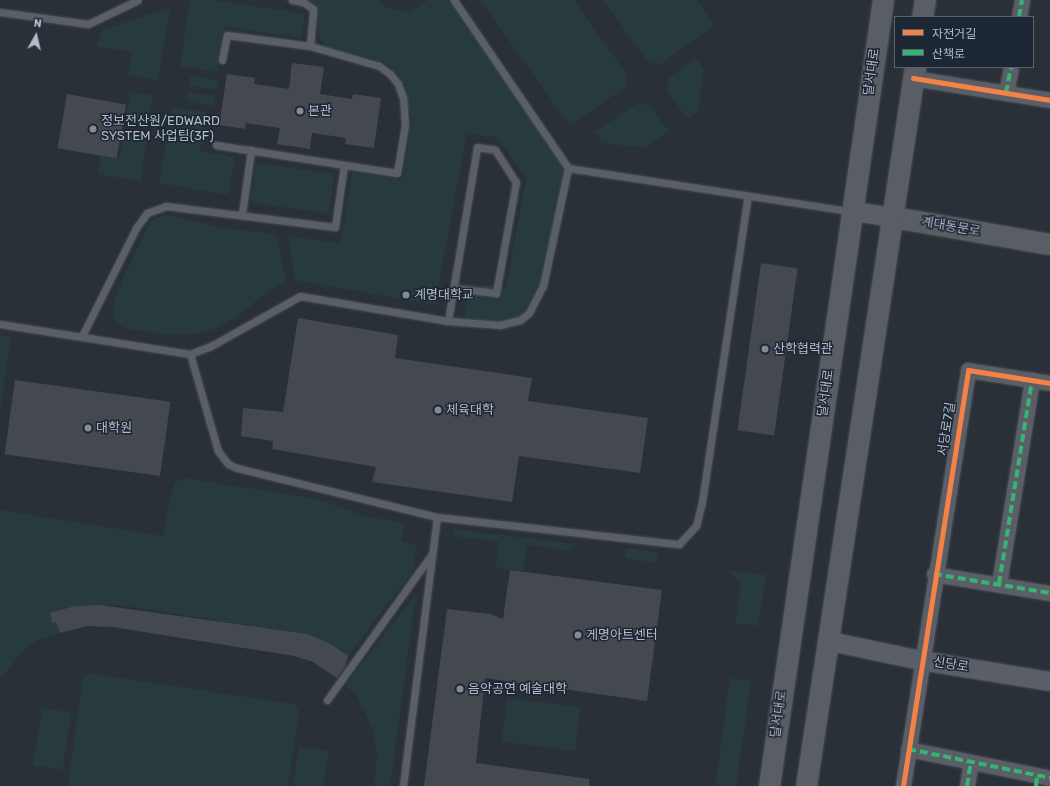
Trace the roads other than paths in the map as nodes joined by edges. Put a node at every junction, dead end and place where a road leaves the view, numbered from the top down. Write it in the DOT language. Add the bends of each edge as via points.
graph roads {
  1 [pos="138,0"];
  2 [pos="292,0"];
  3 [pos="454,0"];
  4 [pos="883,0"];
  5 [pos="925,0"];
  6 [pos="1022,0"];
  7 [pos="0,12"];
  8 [pos="922,16"];
  9 [pos="1019,16"];
  10 [pos="310,46"];
  11 [pos="222,60"];
  12 [pos="1011,68"];
  13 [pos="914,72"];
  14 [pos="1006,93"];
  15 [pos="1050,100"];
  16 [pos="216,145"];
  17 [pos="252,150"];
  18 [pos="344,165"];
  19 [pos="568,168"];
  20 [pos="748,195"];
  21 [pos="853,211"];
  22 [pos="242,214"];
  23 [pos="893,217"];
  24 [pos="1050,244"];
  25 [pos="454,288"];
  26 [pos="448,321"];
  27 [pos="0,324"];
  28 [pos="82,336"];
  29 [pos="190,354"];
  30 [pos="1032,380"];
  31 [pos="1050,383"];
  32 [pos="437,517"];
  33 [pos="434,552"];
  34 [pos="934,574"];
  35 [pos="999,584"];
  36 [pos="1050,593"];
  37 [pos="830,641"];
  38 [pos="920,660"];
  39 [pos="1050,681"];
  40 [pos="327,700"];
  41 [pos="908,749"];
  42 [pos="971,762"];
  43 [pos="1041,780"];
  44 [pos="404,786"];
  45 [pos="769,786"];
  46 [pos="806,786"];
  47 [pos="903,786"];
  48 [pos="967,786"];
  1 -- 7 [label="lane" via="88,24"];
  2 -- 10 [label="lane" via="303,2 313,9"];
  3 -- 19 [label="lane"];
  4 -- 21 [label="main road, 달서대로"];
  5 -- 8 [label="main road"];
  6 -- 9 [label="street"];
  10 -- 11 [label="lane" via="227,35"];
  10 -- 18 [label="lane" via="379,66 390,74 403,98 405,125 396,173"];
  12 -- 14 [label="street"];
  13 -- 14 [label="street"];
  13 -- 23 [label="main road"];
  14 -- 15 [label="street"];
  16 -- 17 [label="lane"];
  17 -- 18 [label="lane"];
  17 -- 22 [label="lane"];
  18 -- 22 [label="lane" via="335,227"];
  19 -- 20 [label="lane"];
  19 -- 26 [label="lane" via="543,286 529,313 520,320 500,325"];
  20 -- 21 [label="lane"];
  20 -- 32 [label="lane" via="702,502 696,526 687,536 679,544 665,544"];
  21 -- 23 [label="street, 계대동문로"];
  21 -- 45 [label="main road, 달서대로"];
  22 -- 28 [label="lane" via="166,206 147,213 136,228"];
  23 -- 24 [label="main road, 계대동문로"];
  23 -- 37 [label="main road"];
  25 -- 25 [label="lane" via="477,147 495,150 516,182 496,293"];
  25 -- 26 [label="lane"];
  26 -- 29 [label="lane" via="300,296 211,346"];
  27 -- 28 [label="lane"];
  28 -- 29 [label="lane"];
  29 -- 32 [label="lane" via="218,451 228,464 328,492"];
  30 -- 31 [label="street, 서당로7길"];
  30 -- 34 [label="street, 서당로7길" via="968,370"];
  30 -- 35 [label="street"];
  32 -- 33 [label="lane"];
  33 -- 40 [label="lane"];
  33 -- 44 [label="lane"];
  34 -- 35 [label="street"];
  34 -- 38 [label="street"];
  35 -- 36 [label="street"];
  37 -- 38 [label="street, 신당로"];
  37 -- 46 [label="main road"];
  38 -- 39 [label="street, 신당로"];
  38 -- 41 [label="street"];
  41 -- 42 [label="street"];
  41 -- 47 [label="street"];
  42 -- 43 [label="street"];
  42 -- 48 [label="street"];
}
